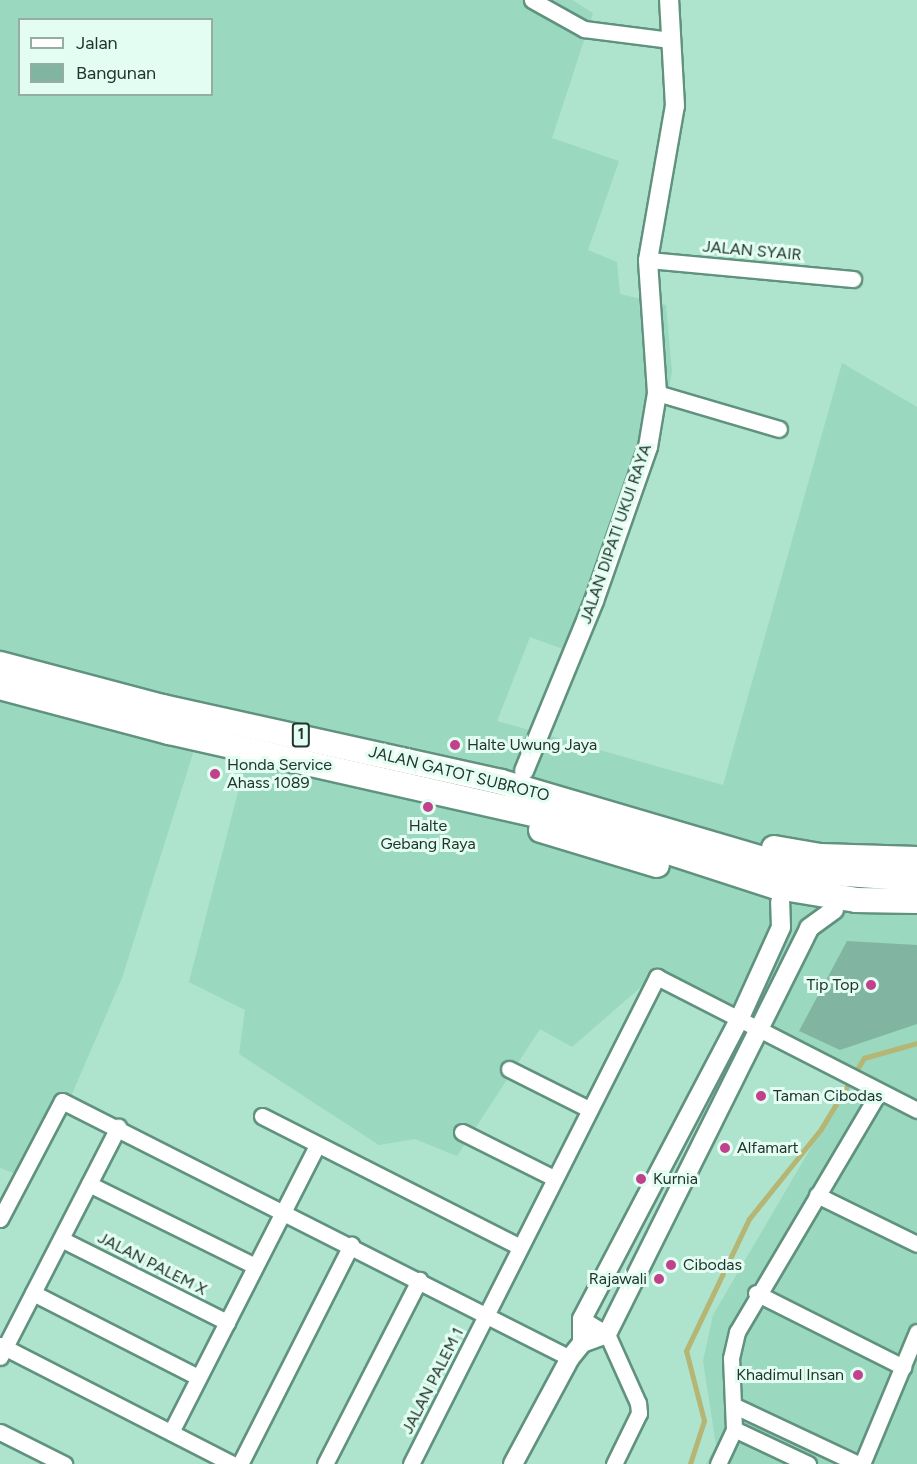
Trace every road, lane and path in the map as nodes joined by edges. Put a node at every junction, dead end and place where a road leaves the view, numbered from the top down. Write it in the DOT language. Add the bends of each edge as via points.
graph roads {
  1 [pos="532,0"];
  2 [pos="669,0"];
  3 [pos="670,40"];
  4 [pos="648,260"];
  5 [pos="853,279"];
  6 [pos="657,393"];
  7 [pos="779,429"];
  8 [pos="0,664"];
  9 [pos="0,687"];
  10 [pos="524,771"];
  11 [pos="469,787"];
  12 [pos="598,819"];
  13 [pos="917,859"];
  14 [pos="917,879"];
  15 [pos="917,901"];
  16 [pos="780,902"];
  17 [pos="834,910"];
  18 [pos="917,912"];
  19 [pos="738,1022"];
  20 [pos="758,1032"];
  21 [pos="509,1069"];
  22 [pos="879,1092"];
  23 [pos="589,1109"];
  24 [pos="917,1110"];
  25 [pos="262,1116"];
  26 [pos="118,1127"];
  27 [pos="462,1132"];
  28 [pos="317,1145"];
  29 [pos="554,1178"];
  30 [pos="89,1184"];
  31 [pos="817,1195"];
  32 [pos="283,1211"];
  33 [pos="0,1219"];
  34 [pos="61,1239"];
  35 [pos="917,1244"];
  36 [pos="351,1245"];
  37 [pos="520,1247"];
  38 [pos="255,1266"];
  39 [pos="418,1280"];
  40 [pos="33,1293"];
  41 [pos="756,1293"];
  42 [pos="486,1314"];
  43 [pos="582,1319"];
  44 [pos="227,1322"];
  45 [pos="917,1332"];
  46 [pos="607,1334"];
  47 [pos="582,1343"];
  48 [pos="2,1350"];
  49 [pos="570,1358"];
  50 [pos="903,1367"];
  51 [pos="198,1377"];
  52 [pos="737,1407"];
  53 [pos="734,1428"];
  54 [pos="0,1432"];
  55 [pos="171,1432"];
  56 [pos="64,1464"];
  57 [pos="233,1464"];
  58 [pos="240,1464"];
  59 [pos="325,1464"];
  60 [pos="411,1464"];
  61 [pos="513,1464"];
  62 [pos="614,1464"];
  63 [pos="718,1464"];
  64 [pos="808,1464"];
  65 [pos="860,1464"];
  1 -- 3 [label="street" via="584,29"];
  2 -- 3 [label="street, JALAN DIPATI UKUI RAYA"];
  3 -- 4 [label="street, JALAN DIPATI UKUI RAYA" via="675,106"];
  4 -- 5 [label="street, JALAN SYAIR"];
  4 -- 6 [label="street, JALAN DIPATI UKUI RAYA"];
  6 -- 7 [label="street"];
  6 -- 10 [label="street, JALAN DIPATI UKUI RAYA" via="628,509"];
  8 -- 11 [label="highway, JALAN GATOT SUBROTO / 1"];
  9 -- 11 [label="highway, JALAN GATOT SUBROTO / 1" via="181,735"];
  10 -- 11 [label="highway"];
  10 -- 13 [label="highway" via="770,847 820,856"];
  11 -- 12 [label="highway, JALAN GATOT SUBROTO / 1"];
  11 -- 16 [label="highway" via="512,820"];
  12 -- 14 [label="highway, JALAN GATOT SUBROTO / 1" via="804,871"];
  12 -- 15 [label="highway, JALAN GATOT SUBROTO / 1" via="777,887 856,900"];
  16 -- 17 [label="highway"];
  16 -- 19 [label="street" via="781,927"];
  17 -- 18 [label="highway"];
  17 -- 20 [label="street" via="809,928"];
  19 -- 20 [label="street"];
  19 -- 23 [label="street, JALAN PALEM 1" via="657,977"];
  19 -- 43 [label="street"];
  20 -- 22 [label="street"];
  20 -- 46 [label="street"];
  21 -- 23 [label="street"];
  22 -- 24 [label="street"];
  22 -- 31 [label="street"];
  23 -- 29 [label="street, JALAN PALEM 1"];
  25 -- 28 [label="street"];
  26 -- 30 [label="street"];
  26 -- 32 [label="street"];
  26 -- 33 [label="street" via="60,1102"];
  27 -- 29 [label="street"];
  28 -- 32 [label="street"];
  28 -- 37 [label="street"];
  29 -- 37 [label="street, JALAN PALEM 1"];
  30 -- 34 [label="street"];
  30 -- 38 [label="street"];
  31 -- 35 [label="street"];
  31 -- 41 [label="street"];
  32 -- 36 [label="street"];
  32 -- 38 [label="street"];
  34 -- 40 [label="street"];
  34 -- 44 [label="street, JALAN PALEM X"];
  36 -- 39 [label="street"];
  36 -- 58 [label="street"];
  37 -- 42 [label="street, JALAN PALEM 1"];
  38 -- 44 [label="street"];
  39 -- 42 [label="street"];
  39 -- 59 [label="street"];
  40 -- 48 [label="street"];
  40 -- 51 [label="street"];
  41 -- 50 [label="street"];
  41 -- 52 [label="street" via="737,1332 731,1358"];
  42 -- 49 [label="street"];
  42 -- 60 [label="street, JALAN PALEM 1"];
  43 -- 46 [label="street"];
  43 -- 47 [label="street"];
  44 -- 51 [label="street"];
  45 -- 50 [label="street"];
  46 -- 47 [label="street"];
  46 -- 62 [label="street" via="639,1413"];
  47 -- 49 [label="street"];
  48 -- 55 [label="street"];
  49 -- 61 [label="street"];
  50 -- 65 [label="street"];
  51 -- 55 [label="street"];
  52 -- 53 [label="street"];
  52 -- 65 [label="street"];
  53 -- 63 [label="street"];
  53 -- 64 [label="street"];
  54 -- 56 [label="street"];
  55 -- 57 [label="street"];
}
